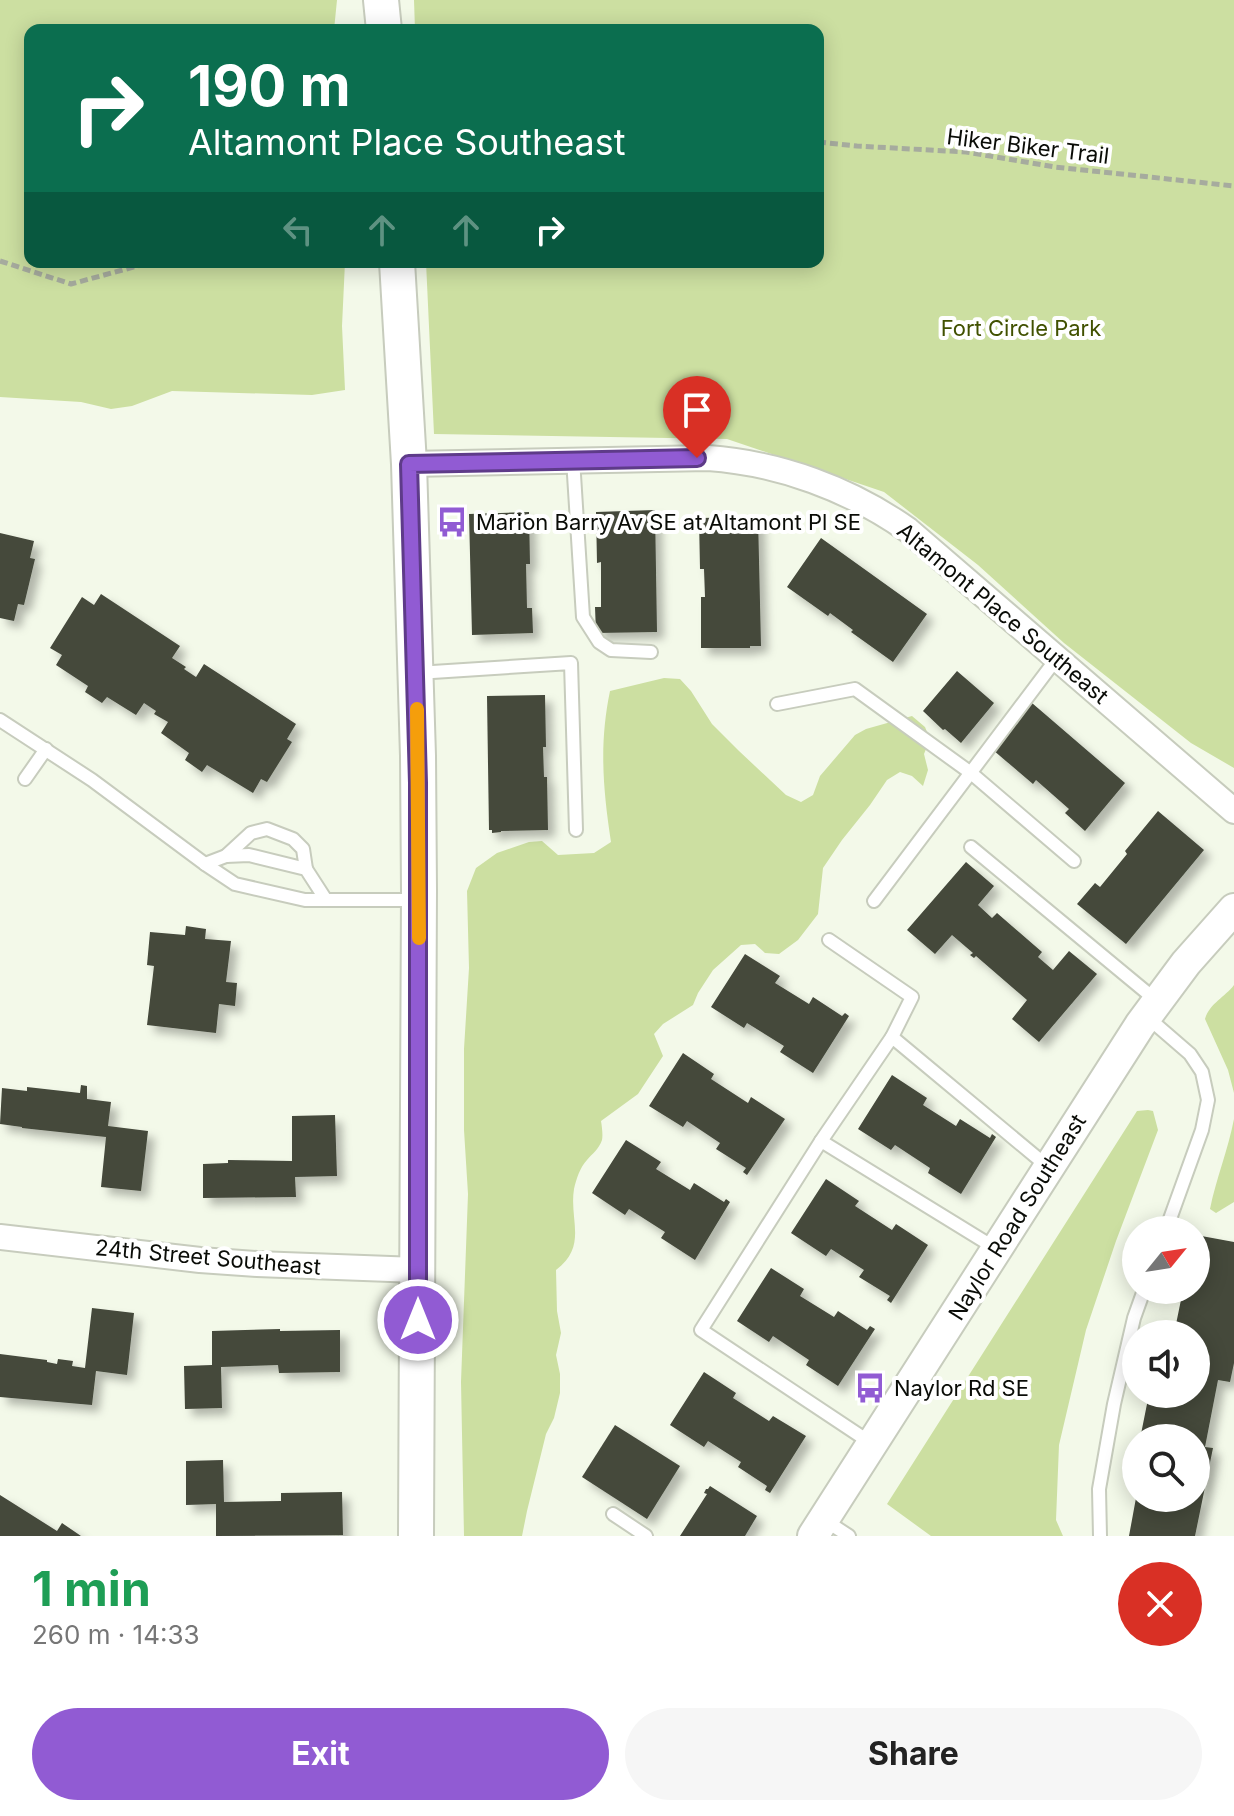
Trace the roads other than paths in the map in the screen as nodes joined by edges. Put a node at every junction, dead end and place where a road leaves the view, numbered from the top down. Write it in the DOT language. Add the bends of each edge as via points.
graph roads {
  1 [pos="381,0"];
  2 [pos="383,24"];
  3 [pos="397,268"];
  4 [pos="573,459"];
  5 [pos="409,464"];
  6 [pos="651,652"];
  7 [pos="1057,658"];
  8 [pos="415,673"];
  9 [pos="777,704"];
  10 [pos="0,720"];
  11 [pos="46,749"];
  12 [pos="971,773"];
  13 [pos="25,779"];
  14 [pos="1234,811"];
  15 [pos="576,830"];
  16 [pos="971,847"];
  17 [pos="226,856"];
  18 [pos="1074,861"];
  19 [pos="205,864"];
  20 [pos="306,869"];
  21 [pos="326,900"];
  22 [pos="419,900"];
  23 [pos="874,901"];
  24 [pos="1234,909"];
  25 [pos="829,940"];
  26 [pos="1152,1009"];
  27 [pos="892,1037"];
  28 [pos="821,1141"];
  29 [pos="1048,1167"];
  30 [pos="1171,1216"];
  31 [pos="0,1237"];
  32 [pos="997,1249"];
  33 [pos="417,1270"];
  34 [pos="1139,1304"];
  35 [pos="871,1443"];
  36 [pos="613,1514"];
  37 [pos="818,1527"];
  38 [pos="416,1536"];
  39 [pos="646,1536"];
  40 [pos="849,1536"];
  41 [pos="1100,1536"];
  1 -- 2 [label="main road"];
  3 -- 5 [label="main road"];
  4 -- 5 [label="street, Altamont Place Southeast"];
  4 -- 6 [label="lane" via="583,617 611,650"];
  4 -- 7 [label="street, Altamont Place Southeast" via="732,460 777,469 842,493 908,530"];
  5 -- 8 [label="main road"];
  7 -- 12 [label="lane"];
  7 -- 14 [label="street, Altamont Place Southeast"];
  8 -- 15 [label="lane" via="571,663"];
  8 -- 22 [label="main road"];
  9 -- 12 [label="lane" via="855,689"];
  10 -- 11 [label="lane"];
  11 -- 13 [label="lane"];
  11 -- 19 [label="lane"];
  12 -- 18 [label="lane"];
  12 -- 23 [label="lane"];
  16 -- 26 [label="lane"];
  17 -- 19 [label="lane"];
  17 -- 20 [label="lane" via="249,855"];
  17 -- 20 [label="lane" via="251,833 267,829 303,849"];
  19 -- 21 [label="lane" via="235,884"];
  20 -- 21 [label="lane"];
  21 -- 22 [label="lane"];
  22 -- 33 [label="main road"];
  24 -- 26 [label="street, Naylor Road Southeast"];
  25 -- 27 [label="lane" via="912,997"];
  26 -- 29 [label="street, Naylor Road Southeast"];
  26 -- 30 [label="lane" via="1202,1072 1208,1100"];
  27 -- 28 [label="lane"];
  27 -- 29 [label="lane"];
  28 -- 32 [label="lane"];
  28 -- 35 [label="lane" via="701,1330"];
  29 -- 32 [label="street, Naylor Road Southeast"];
  31 -- 33 [label="street, 24th Street Southeast" via="257,1264"];
  32 -- 35 [label="street, Naylor Road Southeast"];
  33 -- 38 [label="main road"];
  34 -- 41 [label="lane" via="1099,1489"];
  35 -- 37 [label="street, Naylor Road Southeast"];
  36 -- 39 [label="lane"];
  37 -- 40 [label="lane"];
}
